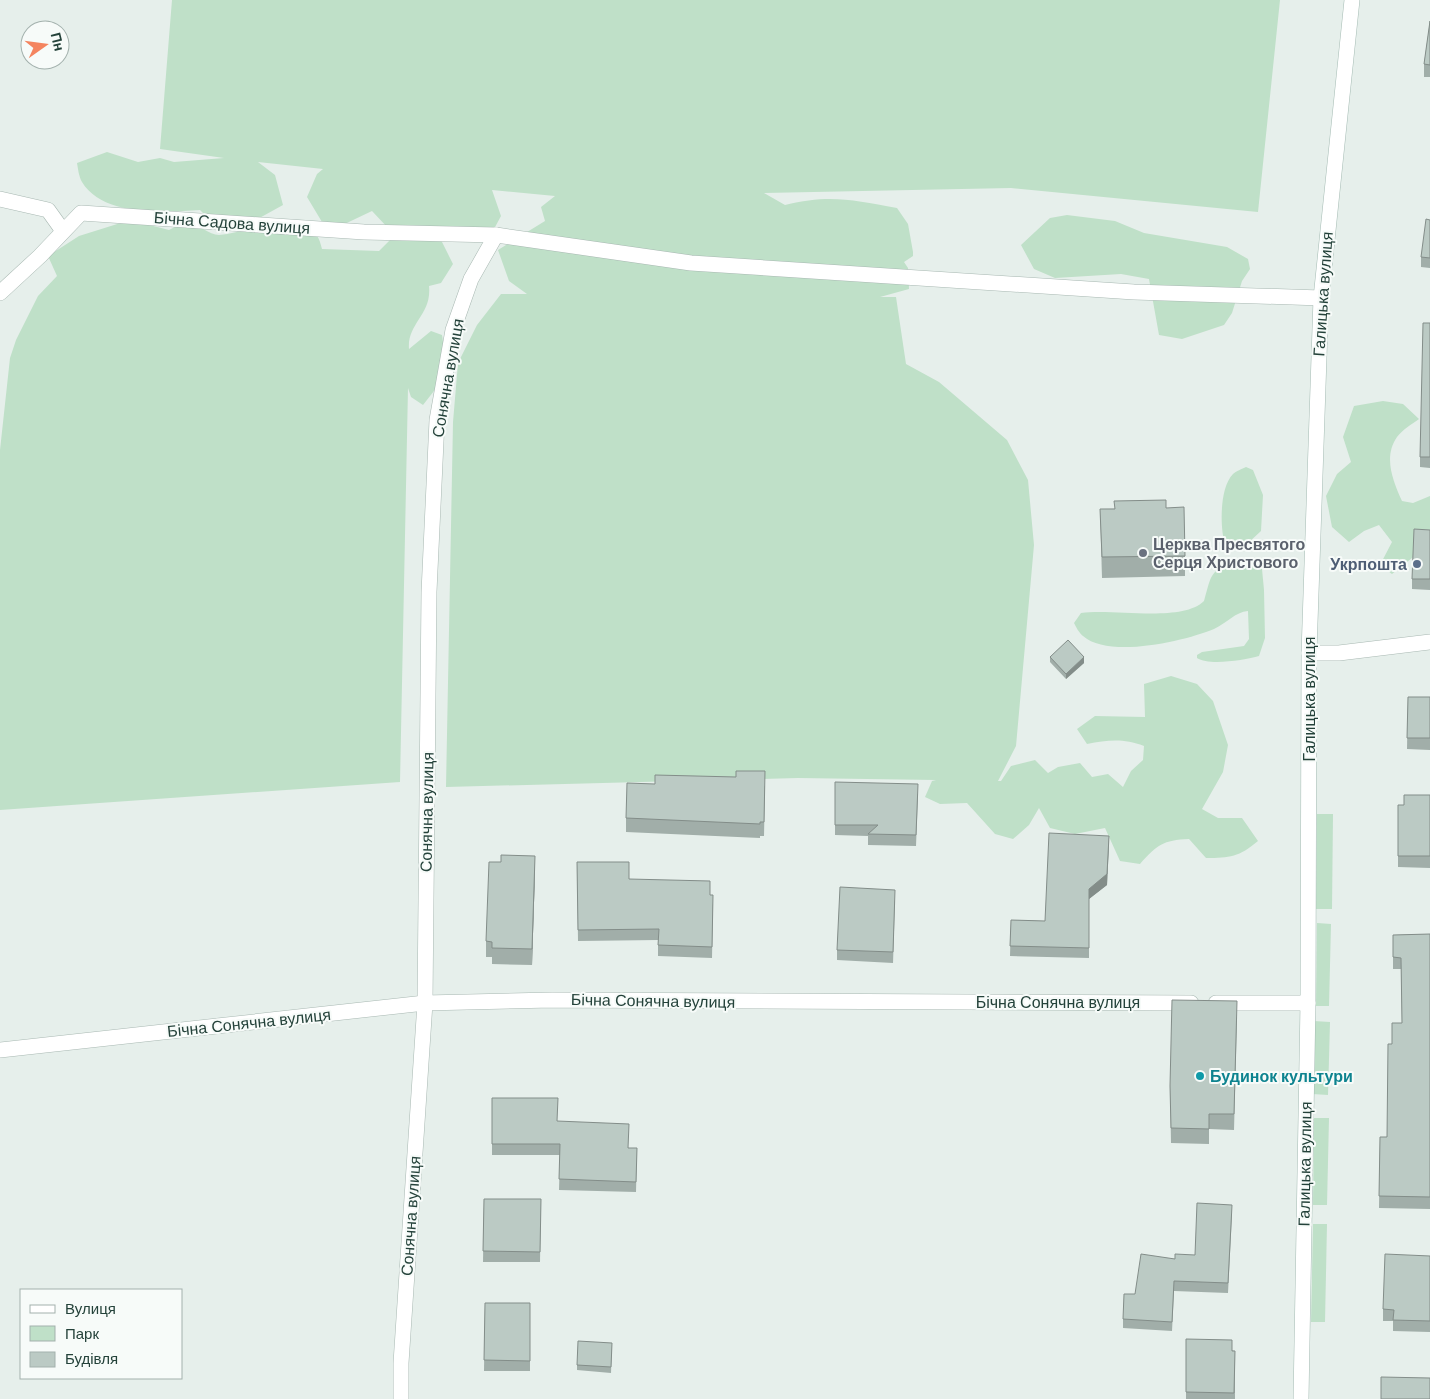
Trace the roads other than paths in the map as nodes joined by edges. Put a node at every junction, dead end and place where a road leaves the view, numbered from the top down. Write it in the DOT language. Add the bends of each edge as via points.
graph roads {
  1 [pos="1352,0"];
  2 [pos="0,199"];
  3 [pos="63,231"];
  4 [pos="496,235"];
  5 [pos="0,293"];
  6 [pos="1321,298"];
  7 [pos="1430,642"];
  8 [pos="1308,653"];
  9 [pos="425,1003"];
  10 [pos="1308,1003"];
  11 [pos="0,1050"];
  12 [pos="401,1399"];
  13 [pos="1301,1399"];
  1 -- 6 [label="street, Галицька вулиця"];
  2 -- 3 [label="street" via="48,210"];
  3 -- 4 [label="street, Бічна Садова вулиця" via="81,213 364,232"];
  3 -- 5 [label="street, Бічна Садова вулиця"];
  4 -- 6 [label="street, Бічна Садова вулиця" via="691,263 1134,292"];
  4 -- 9 [label="street, Сонячна вулиця" via="471,279 453,330 437,420 429,592"];
  6 -- 8 [label="street, Галицька вулиця"];
  7 -- 8 [label="street" via="1347,653"];
  8 -- 10 [label="street, Галицька вулиця"];
  9 -- 10 [label="street, Бічна Сонячна вулиця" via="552,1000"];
  9 -- 11 [label="street, Бічна Сонячна вулиця"];
  9 -- 12 [label="street, Сонячна вулиця"];
  10 -- 13 [label="street, Галицька вулиця"];
}
